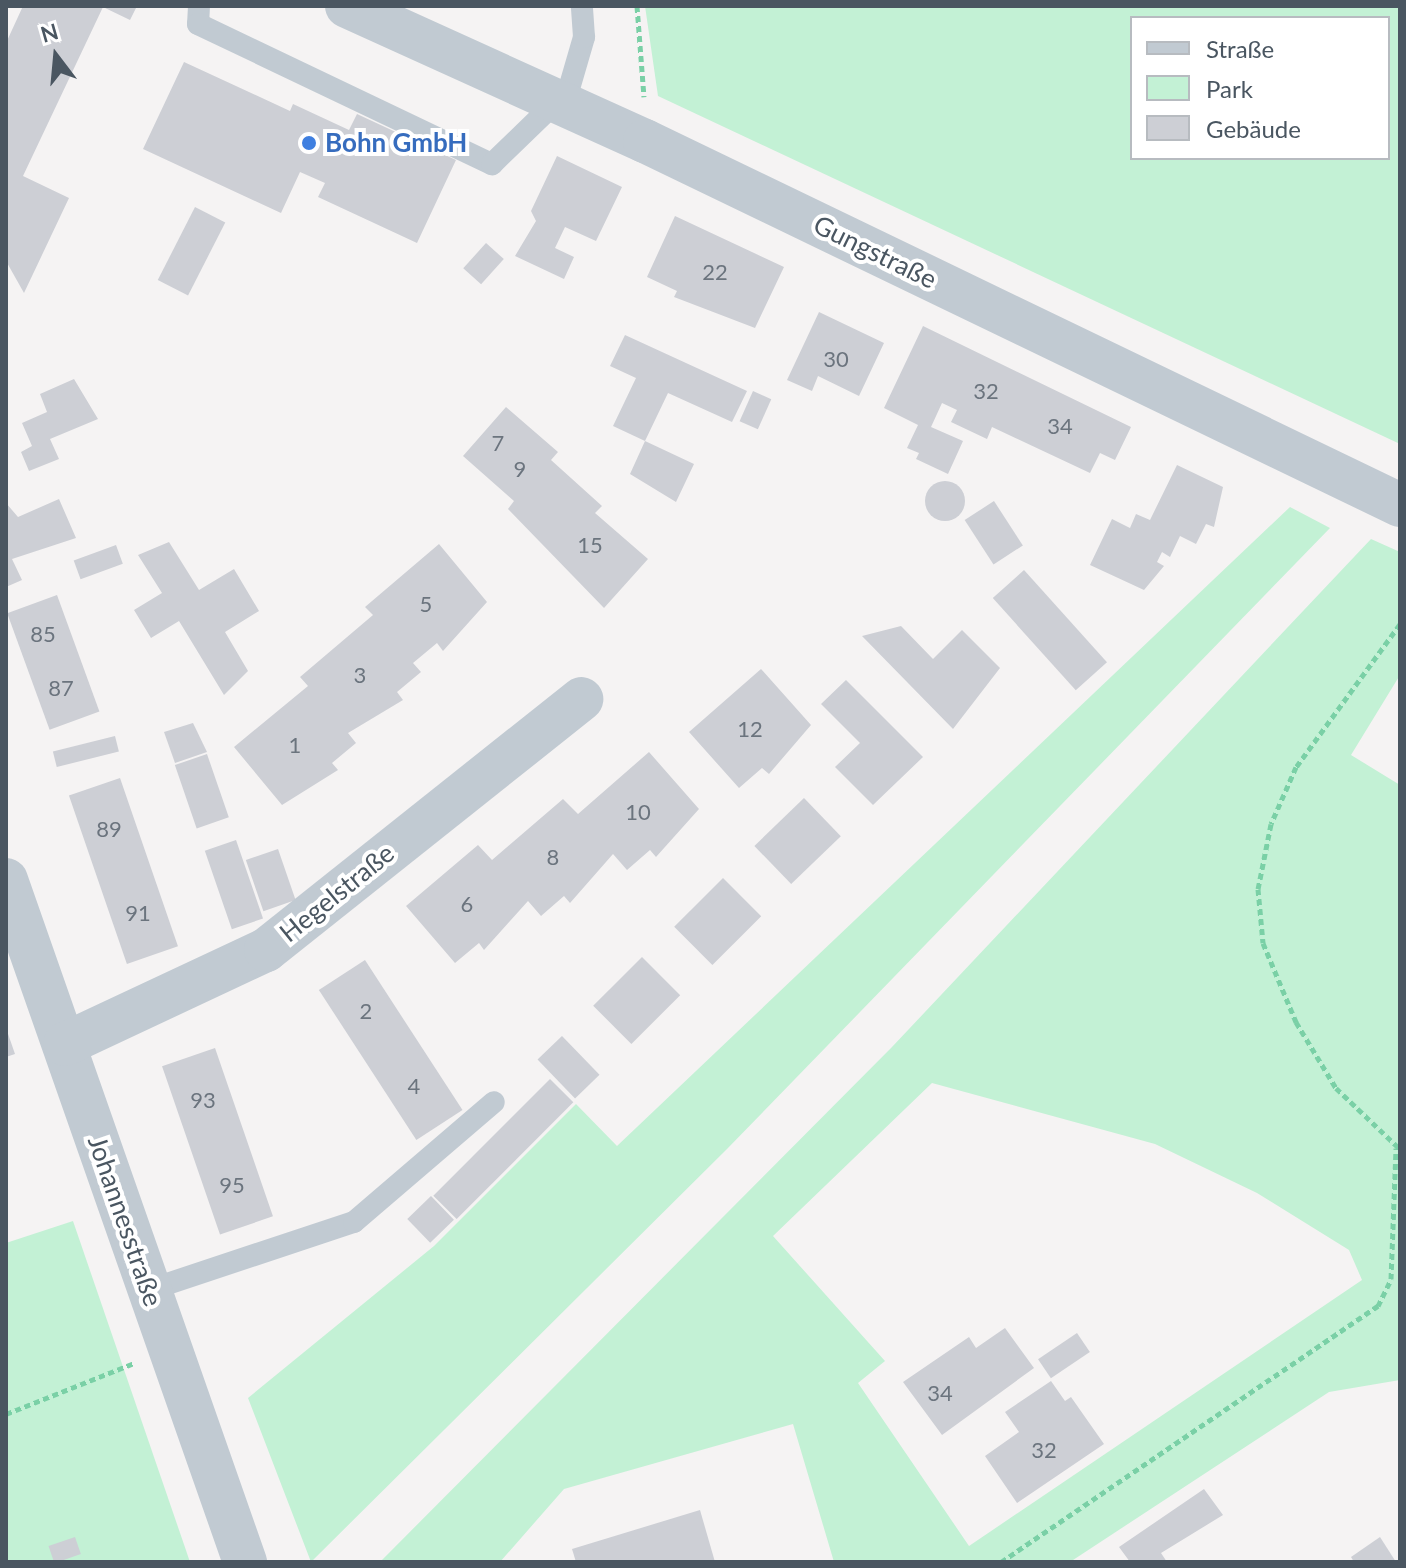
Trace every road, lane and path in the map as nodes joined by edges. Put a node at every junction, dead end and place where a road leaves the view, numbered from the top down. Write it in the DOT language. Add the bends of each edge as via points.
graph roads {
  1 [pos="199,6"];
  2 [pos="347,6"];
  3 [pos="582,6"];
  4 [pos="637,6"];
  5 [pos="560,104"];
  6 [pos="645,141"];
  7 [pos="1400,505"];
  8 [pos="1400,624"];
  9 [pos="581,699"];
  10 [pos="6,880"];
  11 [pos="65,1044"];
  12 [pos="494,1102"];
  13 [pos="1398,1148"];
  14 [pos="1400,1276"];
  15 [pos="1391,1279"];
  16 [pos="149,1290"];
  17 [pos="169,1350"];
  18 [pos="6,1414"];
  19 [pos="245,1562"];
  20 [pos="1001,1562"];
  1 -- 5 [label="lane" via="198,24 492,164"];
  2 -- 5 [label="street, Gungstraße"];
  3 -- 5 [label="lane" via="584,37"];
  4 -- 6 [label="path"];
  5 -- 6 [label="street, Gungstraße"];
  6 -- 7 [label="street, Gungstraße"];
  8 -- 13 [label="path" via="1296,767 1271,824 1258,889 1263,943 1296,1022 1336,1088"];
  9 -- 11 [label="street, Hegelstraße" via="266,950"];
  10 -- 11 [label="street, Johannesstraße"];
  11 -- 16 [label="street, Johannesstraße"];
  12 -- 16 [label="lane" via="354,1222"];
  13 -- 15 [label="path"];
  14 -- 15 [label="path"];
  15 -- 20 [label="path" via="1378,1306 1338,1336"];
  16 -- 17 [label="street, Johannesstraße"];
  17 -- 18 [label="path"];
  17 -- 19 [label="street, Johannesstraße"];
}
